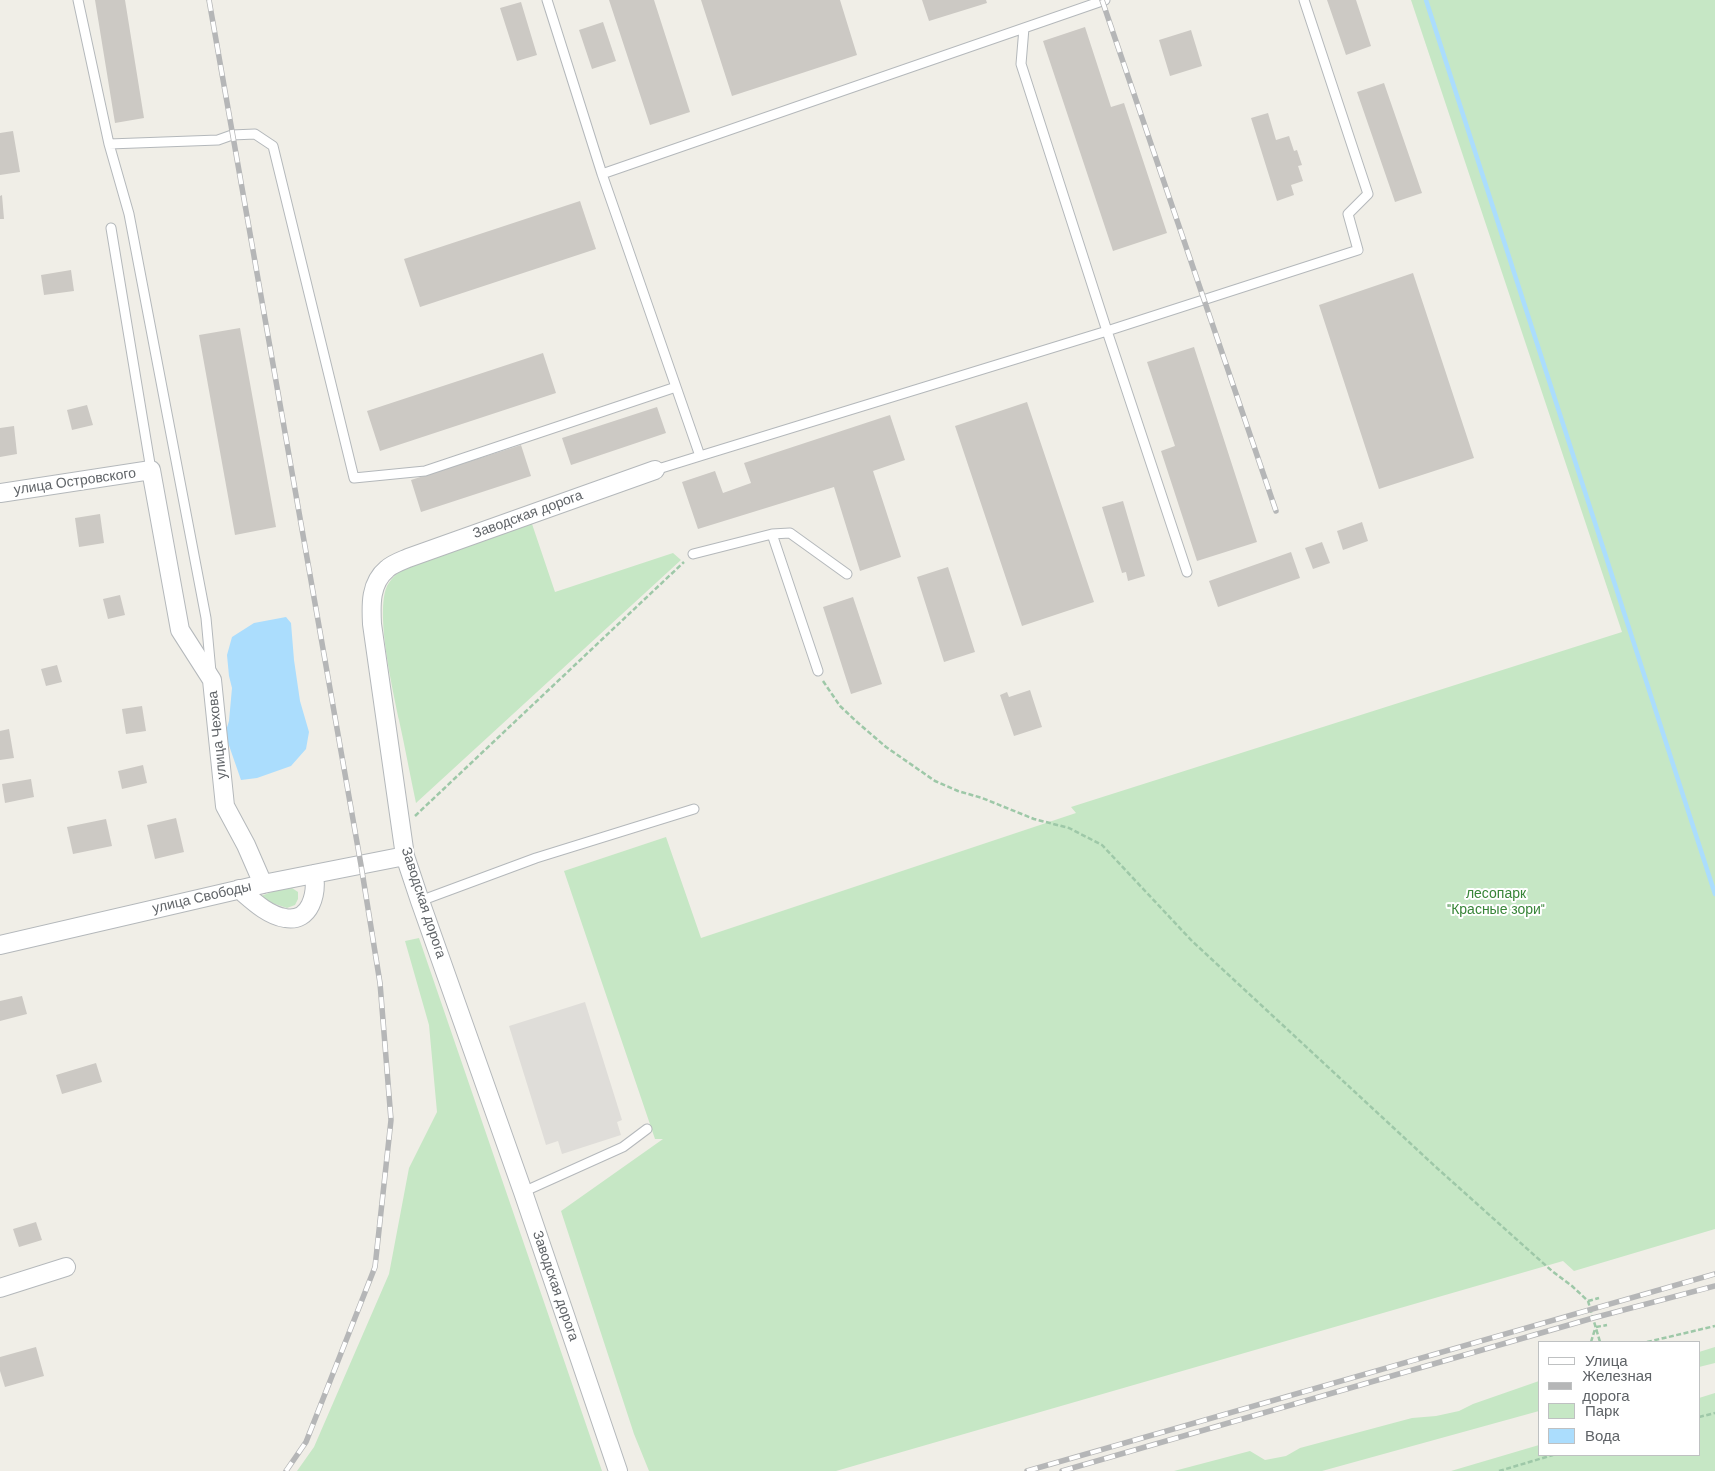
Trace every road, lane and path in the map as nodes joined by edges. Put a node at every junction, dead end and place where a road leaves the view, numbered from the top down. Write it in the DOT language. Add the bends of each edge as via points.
graph roads {
  1 [pos="78,0"];
  2 [pos="547,0"];
  3 [pos="1105,0"];
  4 [pos="1304,0"];
  5 [pos="1024,28"];
  6 [pos="109,144"];
  7 [pos="602,174"];
  8 [pos="111,228"];
  9 [pos="1107,331"];
  10 [pos="676,388"];
  11 [pos="700,456"];
  12 [pos="150,470"];
  13 [pos="656,470"];
  14 [pos="0,493"];
  15 [pos="772,534"];
  16 [pos="692,554"];
  17 [pos="1187,572"];
  18 [pos="847,574"];
  19 [pos="818,671"];
  20 [pos="212,680"];
  21 [pos="694,809"];
  22 [pos="401,829"];
  23 [pos="405,856"];
  24 [pos="314,874"];
  25 [pos="263,884"];
  26 [pos="239,889"];
  27 [pos="420,901"];
  28 [pos="0,945"];
  29 [pos="647,1129"];
  30 [pos="523,1192"];
  31 [pos="66,1267"];
  32 [pos="0,1288"];
  33 [pos="1599,1298"];
  34 [pos="1588,1301"];
  35 [pos="1606,1324"];
  36 [pos="1715,1326"];
  37 [pos="1596,1327"];
  38 [pos="1591,1341"];
  39 [pos="1600,1341"];
  40 [pos="1651,1341"];
  41 [pos="1715,1413"];
  42 [pos="1700,1417"];
  43 [pos="1550,1456"];
  44 [pos="618,1471"];
  45 [pos="1499,1471"];
  1 -- 6 [label="lane"];
  2 -- 7 [label="lane"];
  3 -- 5 [label="lane"];
  4 -- 9 [label="lane" via="1368,194 1348,214 1358,250"];
  5 -- 7 [label="lane"];
  5 -- 9 [label="lane" via="1020,64"];
  6 -- 10 [label="lane" via="218,140 232,135 255,134 273,146 354,478 424,471"];
  6 -- 20 [label="lane" via="133,233 206,618"];
  7 -- 10 [label="lane"];
  8 -- 12 [label="lane"];
  9 -- 11 [label="lane"];
  9 -- 17 [label="lane"];
  10 -- 11 [label="lane"];
  11 -- 13 [label="lane"];
  12 -- 14 [label="street, улица Островского"];
  12 -- 20 [label="street, улица Чехова" via="180,630"];
  13 -- 22 [label="street, Заводская дорога" via="408,558 386,569 374,585 372,624"];
  15 -- 16 [label="lane"];
  15 -- 18 [label="lane" via="790,534"];
  15 -- 19 [label="lane"];
  16 -- 22 [label="path"];
  19 -- 34 [label="path" via="834,699 857,722 886,748 935,780 958,791 1069,828 1102,845 1192,941 1438,1169"];
  20 -- 25 [label="street, улица Чехова" via="225,806"];
  21 -- 27 [label="lane" via="536,858"];
  22 -- 23 [label="street, Заводская дорога"];
  23 -- 24 [label="street, улица Свободы"];
  23 -- 27 [label="street, Заводская дорога"];
  24 -- 25 [label="street, улица Свободы"];
  24 -- 26 [label="street" via="314,899 298,917 286,919 272,914"];
  25 -- 26 [label="street, улица Свободы"];
  26 -- 28 [label="street, улица Свободы"];
  27 -- 30 [label="street, Заводская дорога"];
  29 -- 30 [label="lane" via="623,1147"];
  30 -- 44 [label="street, Заводская дорога"];
  31 -- 32 [label="street"];
  33 -- 34 [label="path"];
  34 -- 37 [label="path"];
  35 -- 37 [label="path"];
  36 -- 40 [label="path"];
  37 -- 38 [label="path"];
  37 -- 39 [label="path"];
  41 -- 42 [label="path"];
  43 -- 45 [label="path"];
}
